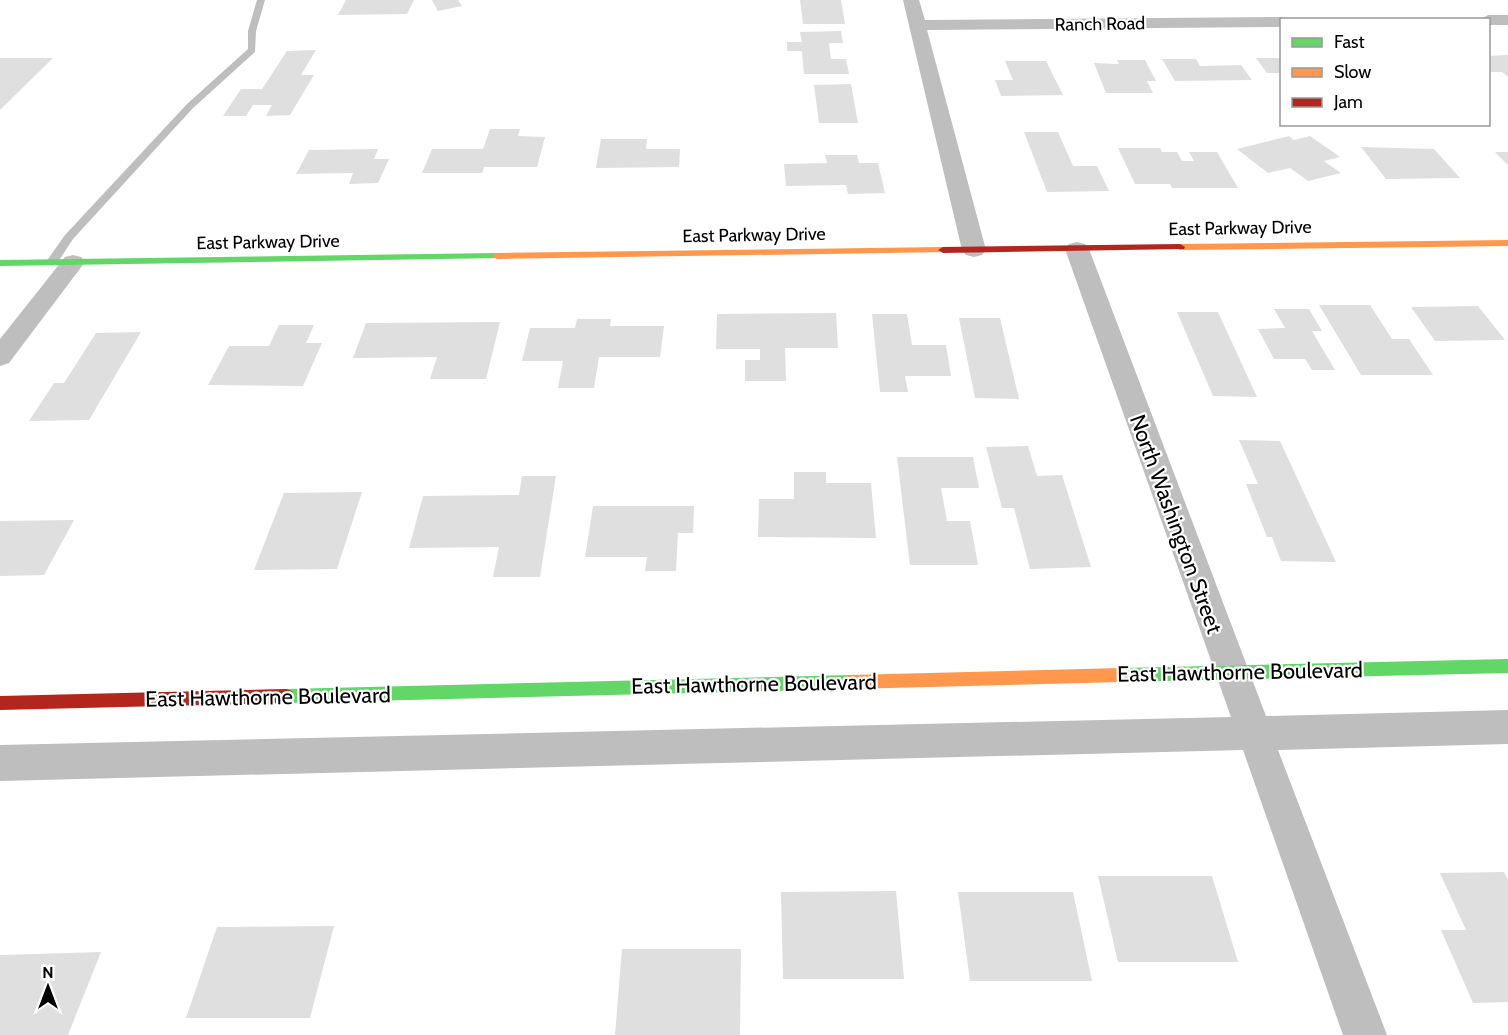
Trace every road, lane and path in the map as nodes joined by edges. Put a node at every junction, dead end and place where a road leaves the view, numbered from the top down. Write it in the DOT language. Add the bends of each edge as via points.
graph roads {
  1 [pos="261,0"];
  2 [pos="911,0"];
  3 [pos="1490,20"];
  4 [pos="1508,20"];
  5 [pos="1280,22"];
  6 [pos="918,25"];
  7 [pos="1508,243"];
  8 [pos="1077,249"];
  9 [pos="974,250"];
  10 [pos="62,262"];
  11 [pos="0,263"];
  12 [pos="0,357"];
  13 [pos="1508,666"];
  14 [pos="1230,672"];
  15 [pos="0,704"];
  16 [pos="1508,727"];
  17 [pos="1254,732"];
  18 [pos="0,763"];
  19 [pos="1365,1035"];
  1 -- 10 [label="lane" via="252,31 252,50 190,106 69,237"];
  2 -- 6 [label="street"];
  3 -- 4 [label="street"];
  5 -- 6 [label="street, Ranch Road"];
  6 -- 9 [label="street"];
  7 -- 8 [label="street, East Parkway Drive"];
  8 -- 9 [label="street, East Parkway Drive"];
  8 -- 14 [label="street, North Washington Street"];
  9 -- 10 [label="street, East Parkway Drive"];
  10 -- 11 [label="street, East Parkway Drive"];
  10 -- 12 [label="street"];
  13 -- 14 [label="street, East Hawthorne Boulevard"];
  14 -- 15 [label="street, East Hawthorne Boulevard"];
  14 -- 17 [label="street, North Washington Street"];
  16 -- 17 [label="street"];
  17 -- 18 [label="street"];
  17 -- 19 [label="street, North Washington Street"];
}
